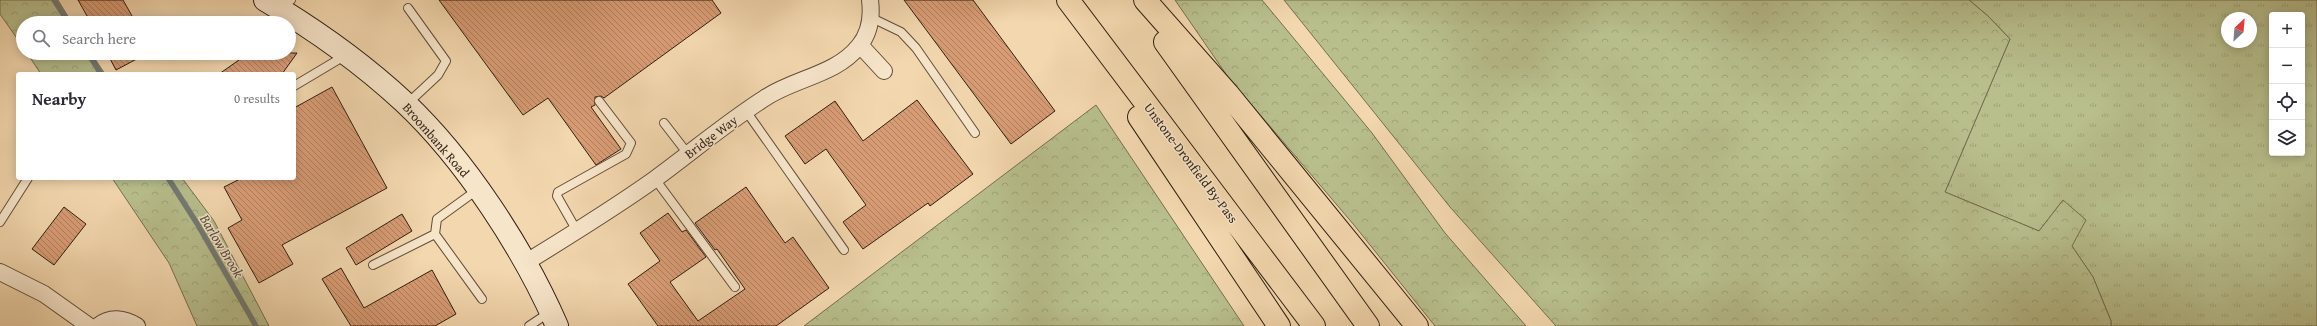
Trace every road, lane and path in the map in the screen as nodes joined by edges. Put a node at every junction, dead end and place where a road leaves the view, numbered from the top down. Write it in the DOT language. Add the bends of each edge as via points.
graph roads {
  1 [pos="870,0"];
  2 [pos="1061,0"];
  3 [pos="1068,0"];
  4 [pos="1135,0"];
  5 [pos="1145,0"];
  6 [pos="279,3"];
  7 [pos="408,8"];
  8 [pos="872,18"];
  9 [pos="860,45"];
  10 [pos="347,55"];
  11 [pos="884,71"];
  12 [pos="296,85"];
  13 [pos="599,101"];
  14 [pos="406,104"];
  15 [pos="746,111"];
  16 [pos="664,123"];
  17 [pos="975,133"];
  18 [pos="688,154"];
  19 [pos="655,179"];
  20 [pos="27,180"];
  21 [pos="478,190"];
  22 [pos="0,222"];
  23 [pos="577,232"];
  24 [pos="434,234"];
  25 [pos="844,250"];
  26 [pos="525,263"];
  27 [pos="373,265"];
  28 [pos="0,272"];
  29 [pos="735,287"];
  30 [pos="482,299"];
  31 [pos="554,319"];
  32 [pos="89,326"];
  33 [pos="98,326"];
  34 [pos="137,326"];
  35 [pos="529,326"];
  36 [pos="1278,326"];
  37 [pos="1314,326"];
  38 [pos="1368,326"];
  39 [pos="1417,326"];
  1 -- 8 [label="street"];
  2 -- 36 [label="highway"];
  3 -- 37 [label="highway, Unstone-Dronfield By-Pass"];
  4 -- 38 [label="highway"];
  5 -- 39 [label="highway" via="1228,94"];
  6 -- 10 [label="street, Broombank Road"];
  7 -- 14 [label="lane" via="446,61 438,75"];
  8 -- 9 [label="street, Bridge Way"];
  8 -- 17 [label="lane" via="901,32 916,48"];
  9 -- 11 [label="street"];
  9 -- 15 [label="street, Bridge Way" via="836,67 798,80 766,96"];
  10 -- 12 [label="lane"];
  10 -- 14 [label="street, Broombank Road"];
  13 -- 23 [label="lane" via="631,143 626,154 558,192 557,196"];
  14 -- 21 [label="street, Broombank Road" via="444,146"];
  15 -- 18 [label="street, Bridge Way"];
  15 -- 25 [label="lane"];
  16 -- 18 [label="lane"];
  18 -- 19 [label="street, Bridge Way"];
  19 -- 23 [label="street, Bridge Way"];
  19 -- 29 [label="lane"];
  20 -- 22 [label="lane"];
  21 -- 24 [label="lane" via="437,219"];
  21 -- 26 [label="street, Broombank Road"];
  23 -- 26 [label="street, Bridge Way"];
  24 -- 27 [label="lane"];
  24 -- 30 [label="lane"];
  26 -- 31 [label="street, Broombank Road"];
  28 -- 32 [label="street" via="44,294"];
  31 -- 35 [label="lane"];
  33 -- 34 [label="street" via="109,320 119,319"];
}
